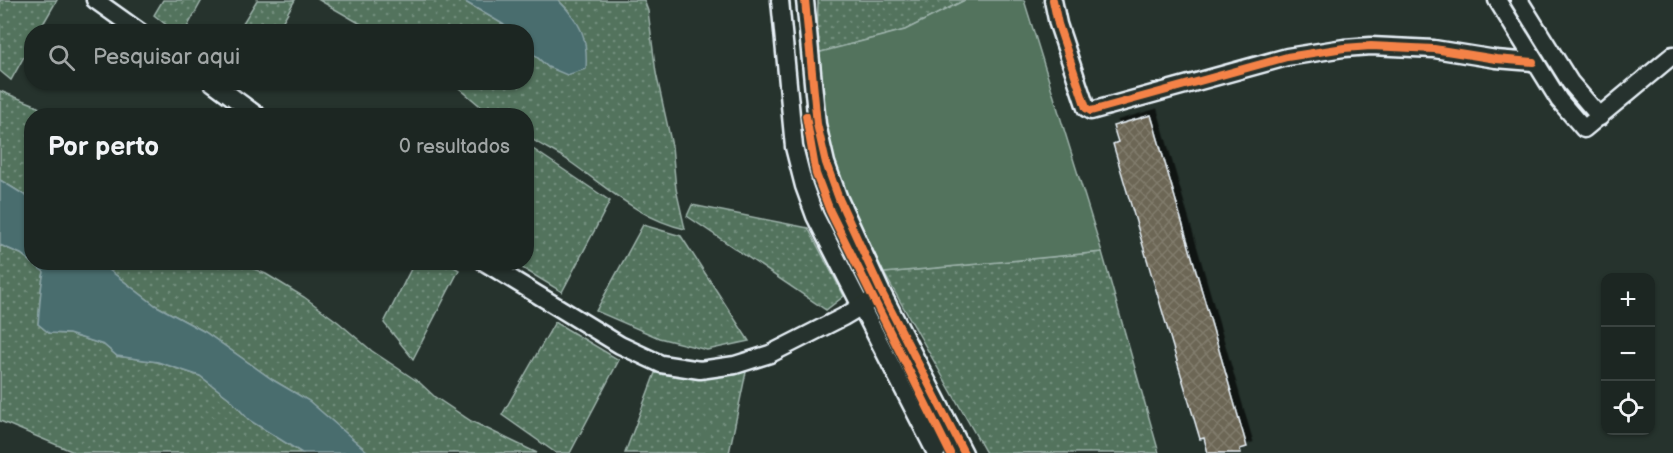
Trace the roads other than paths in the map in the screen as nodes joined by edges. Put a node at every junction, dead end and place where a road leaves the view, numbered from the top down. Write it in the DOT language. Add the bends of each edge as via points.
graph roads {
  1 [pos="95,0"];
  2 [pos="780,0"];
  3 [pos="805,0"];
  4 [pos="1053,0"];
  5 [pos="1497,0"];
  6 [pos="1519,0"];
  7 [pos="129,24"];
  8 [pos="1673,55"];
  9 [pos="1533,62"];
  10 [pos="223,90"];
  11 [pos="247,108"];
  12 [pos="1600,117"];
  13 [pos="497,270"];
  14 [pos="882,293"];
  15 [pos="861,307"];
  16 [pos="936,453"];
  17 [pos="964,453"];
  1 -- 7 [label="street"];
  2 -- 15 [label="street" via="794,147 804,186"];
  3 -- 14 [label="street" via="817,124 826,162 838,199"];
  4 -- 9 [label="street" via="1086,108 1091,111 1287,57 1344,48 1434,49"];
  5 -- 9 [label="street"];
  6 -- 12 [label="street" via="1570,82"];
  8 -- 12 [label="street"];
  9 -- 12 [label="street" via="1584,129"];
  10 -- 11 [label="street"];
  13 -- 15 [label="street" via="620,345 661,364 700,370 770,354"];
  14 -- 15 [label="street"];
  14 -- 17 [label="street"];
  15 -- 16 [label="street"];
}
